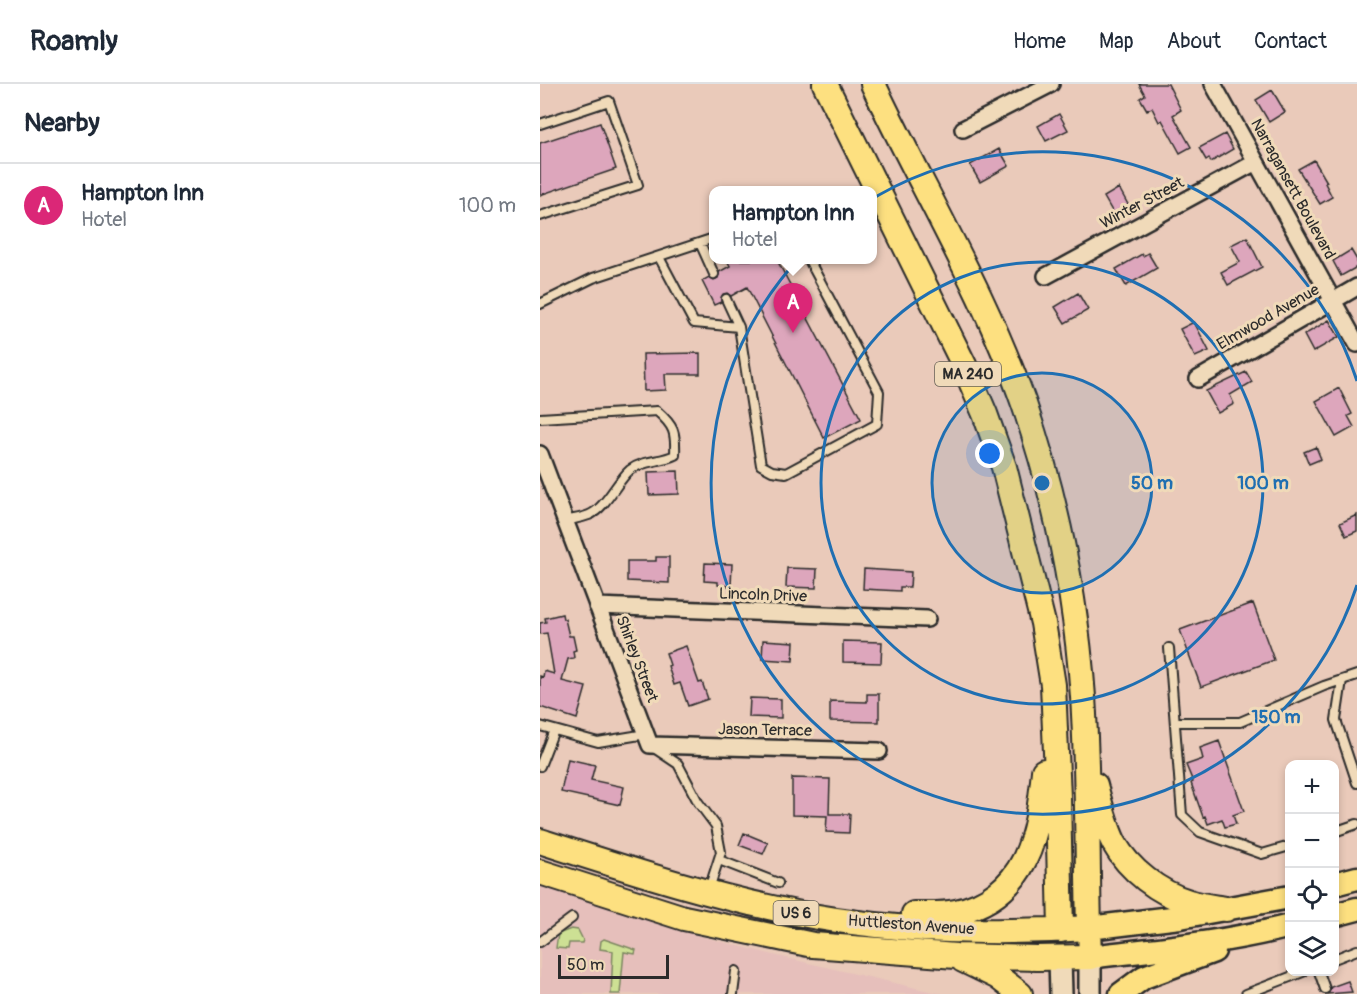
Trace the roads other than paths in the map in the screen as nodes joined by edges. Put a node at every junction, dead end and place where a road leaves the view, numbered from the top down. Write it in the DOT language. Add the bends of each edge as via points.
graph roads {
  1 [pos="825,84"];
  2 [pos="873,84"];
  3 [pos="1051,84"];
  4 [pos="1214,84"];
  5 [pos="540,124"];
  6 [pos="963,129"];
  7 [pos="1256,162"];
  8 [pos="874,186"];
  9 [pos="877,191"];
  10 [pos="540,216"];
  11 [pos="709,240"];
  12 [pos="700,243"];
  13 [pos="659,257"];
  14 [pos="709,263"];
  15 [pos="709,264"];
  16 [pos="811,264"];
  17 [pos="714,274"];
  18 [pos="1046,276"];
  19 [pos="1357,287"];
  20 [pos="726,299"];
  21 [pos="1334,299"];
  22 [pos="540,304"];
  23 [pos="739,327"];
  24 [pos="1357,344"];
  25 [pos="1198,379"];
  26 [pos="540,418"];
  27 [pos="540,454"];
  28 [pos="545,482"];
  29 [pos="565,521"];
  30 [pos="597,606"];
  31 [pos="927,619"];
  32 [pos="1169,648"];
  33 [pos="1357,675"];
  34 [pos="1342,680"];
  35 [pos="1053,685"];
  36 [pos="1174,722"];
  37 [pos="540,726"];
  38 [pos="554,730"];
  39 [pos="648,740"];
  40 [pos="1086,750"];
  41 [pos="879,751"];
  42 [pos="540,766"];
  43 [pos="1357,783"];
  44 [pos="1357,824"];
  45 [pos="1339,831"];
  46 [pos="540,841"];
  47 [pos="1285,847"];
  48 [pos="719,860"];
  49 [pos="540,872"];
  50 [pos="1357,878"];
  51 [pos="778,883"];
  52 [pos="1339,883"];
  53 [pos="708,893"];
  54 [pos="1285,898"];
  55 [pos="1226,909"];
  56 [pos="1357,909"];
  57 [pos="1339,914"];
  58 [pos="815,916"];
  59 [pos="572,918"];
  60 [pos="1285,927"];
  61 [pos="1089,928"];
  62 [pos="1061,930"];
  63 [pos="1261,933"];
  64 [pos="540,942"];
  65 [pos="1357,950"];
  66 [pos="956,956"];
  67 [pos="1090,957"];
  68 [pos="1339,957"];
  69 [pos="1060,958"];
  70 [pos="736,971"];
  71 [pos="1293,976"];
  72 [pos="1320,976"];
  73 [pos="1325,989"];
  74 [pos="733,994"];
  75 [pos="1020,994"];
  76 [pos="1061,994"];
  77 [pos="1090,994"];
  78 [pos="1121,994"];
  79 [pos="1246,994"];
  1 -- 8 [label="highway, MA 240"];
  2 -- 40 [label="highway, MA 240" via="982,303 1027,414 1070,590"];
  3 -- 6 [label="street"];
  4 -- 7 [label="street, Narragansett Boulevard"];
  5 -- 10 [label="lane" via="609,101 638,185"];
  7 -- 18 [label="street, Winter Street"];
  7 -- 21 [label="street, Narragansett Boulevard"];
  9 -- 35 [label="highway, MA 240" via="946,326 1004,467 1043,623"];
  11 -- 12 [label="lane"];
  12 -- 13 [label="lane"];
  12 -- 14 [label="lane"];
  13 -- 22 [label="lane" via="593,279"];
  13 -- 23 [label="lane" via="694,323"];
  15 -- 17 [label="lane"];
  16 -- 23 [label="lane" via="879,392 877,424 786,473 761,465"];
  19 -- 21 [label="street, Elmwood Avenue"];
  20 -- 23 [label="lane"];
  21 -- 24 [label="street, Narragansett Boulevard"];
  21 -- 25 [label="street, Elmwood Avenue"];
  26 -- 29 [label="lane" via="657,411 670,422 676,435 675,455 640,464 630,470 598,509"];
  27 -- 28 [label="street, Shirley Street"];
  28 -- 29 [label="street, Shirley Street"];
  29 -- 30 [label="street, Shirley Street"];
  30 -- 31 [label="street, Lincoln Drive"];
  30 -- 39 [label="street, Shirley Street"];
  32 -- 36 [label="lane"];
  33 -- 34 [label="lane"];
  34 -- 36 [label="lane" via="1240,722"];
  34 -- 43 [label="lane" via="1335,720"];
  35 -- 58 [label="highway" via="1035,835 1027,858 1005,887 981,904 954,912"];
  35 -- 62 [label="highway, MA 240"];
  36 -- 47 [label="lane" via="1182,815 1200,832 1262,854"];
  37 -- 38 [label="lane"];
  38 -- 39 [label="lane" via="598,742"];
  38 -- 42 [label="lane"];
  39 -- 41 [label="street, Jason Terrace"];
  39 -- 48 [label="lane" via="678,764 716,826"];
  40 -- 55 [label="highway" via="1106,823 1123,856 1147,879 1173,895"];
  40 -- 61 [label="highway, MA 240"];
  44 -- 45 [label="lane"];
  46 -- 53 [label="highway, Huttleston Avenue / US 6"];
  48 -- 51 [label="lane"];
  48 -- 53 [label="lane"];
  49 -- 66 [label="highway, Huttleston Avenue / US 6" via="659,911 788,941 841,949"];
  50 -- 52 [label="main road"];
  53 -- 58 [label="highway, Huttleston Avenue / US 6"];
  54 -- 55 [label="main road, Huttleston Avenue / US 6"];
  55 -- 61 [label="main road, Huttleston Avenue / US 6"];
  56 -- 57 [label="main road"];
  58 -- 62 [label="highway, Huttleston Avenue / US 6" via="945,930"];
  59 -- 64 [label="lane"];
  60 -- 63 [label="main road, Huttleston Avenue / US 6"];
  61 -- 62 [label="highway, Huttleston Avenue / US 6"];
  61 -- 67 [label="main road, MA 240"];
  62 -- 69 [label="main road, MA 240"];
  63 -- 67 [label="main road, Huttleston Avenue / US 6"];
  63 -- 78 [label="main road" via="1144,977"];
  65 -- 68 [label="lane"];
  66 -- 69 [label="highway, Huttleston Avenue / US 6"];
  66 -- 75 [label="highway" via="998,977"];
  67 -- 69 [label="highway, Huttleston Avenue / US 6"];
  67 -- 77 [label="main road"];
  69 -- 76 [label="main road"];
  70 -- 74 [label="lane"];
  71 -- 79 [label="lane"];
  72 -- 73 [label="lane"];
}
